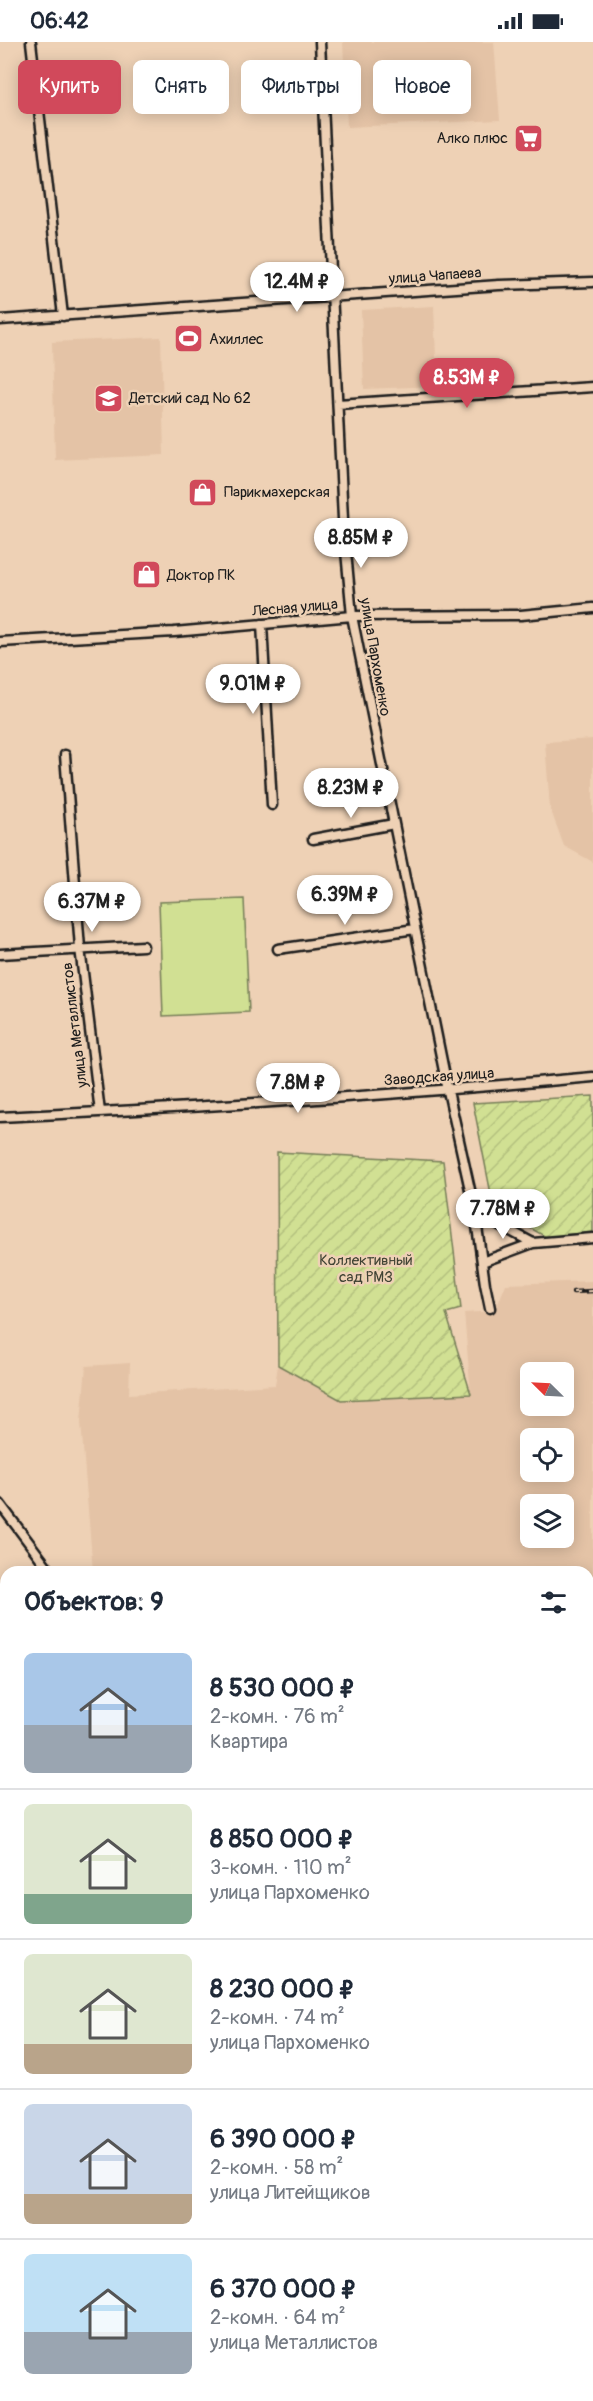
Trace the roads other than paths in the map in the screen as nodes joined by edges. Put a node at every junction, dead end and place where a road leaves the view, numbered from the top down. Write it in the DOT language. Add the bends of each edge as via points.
graph roads {
  1 [pos="31,42"];
  2 [pos="320,42"];
  3 [pos="593,282"];
  4 [pos="333,298"];
  5 [pos="63,316"];
  6 [pos="0,320"];
  7 [pos="593,387"];
  8 [pos="338,404"];
  9 [pos="593,608"];
  10 [pos="352,616"];
  11 [pos="262,624"];
  12 [pos="0,642"];
  13 [pos="65,755"];
  14 [pos="272,805"];
  15 [pos="394,824"];
  16 [pos="313,839"];
  17 [pos="415,928"];
  18 [pos="143,946"];
  19 [pos="80,948"];
  20 [pos="278,949"];
  21 [pos="0,954"];
  22 [pos="593,1077"];
  23 [pos="447,1091"];
  24 [pos="100,1112"];
  25 [pos="0,1117"];
  26 [pos="475,1212"];
  27 [pos="593,1238"];
  28 [pos="533,1243"];
  29 [pos="482,1262"];
  30 [pos="490,1308"];
  31 [pos="0,1504"];
  32 [pos="46,1566"];
  1 -- 5 [label="street"];
  2 -- 4 [label="street, улица Пархоменко"];
  3 -- 4 [label="street, улица Чапаева"];
  4 -- 5 [label="street, улица Чапаева"];
  4 -- 8 [label="street, улица Пархоменко"];
  5 -- 6 [label="street, улица Чапаева"];
  7 -- 8 [label="street"];
  8 -- 10 [label="street, улица Пархоменко"];
  9 -- 10 [label="street, Лесная улица" via="521,615"];
  10 -- 11 [label="street, Лесная улица"];
  10 -- 15 [label="street, улица Пархоменко"];
  11 -- 12 [label="street, Лесная улица"];
  11 -- 14 [label="street"];
  13 -- 19 [label="street, улица Металлистов"];
  15 -- 16 [label="street"];
  15 -- 17 [label="street, улица Пархоменко"];
  17 -- 20 [label="street"];
  17 -- 23 [label="street, улица Пархоменко"];
  18 -- 19 [label="street"];
  19 -- 21 [label="street"];
  19 -- 24 [label="street, улица Металлистов"];
  22 -- 23 [label="street, Заводская улица"];
  23 -- 24 [label="street, Заводская улица"];
  23 -- 26 [label="street, улица Пархоменко"];
  24 -- 25 [label="street, Заводская улица"];
  26 -- 28 [label="street"];
  26 -- 29 [label="street, улица Пархоменко"];
  27 -- 28 [label="street"];
  28 -- 29 [label="street"];
  29 -- 30 [label="street, улица Пархоменко"];
  31 -- 32 [label="street"];
}
